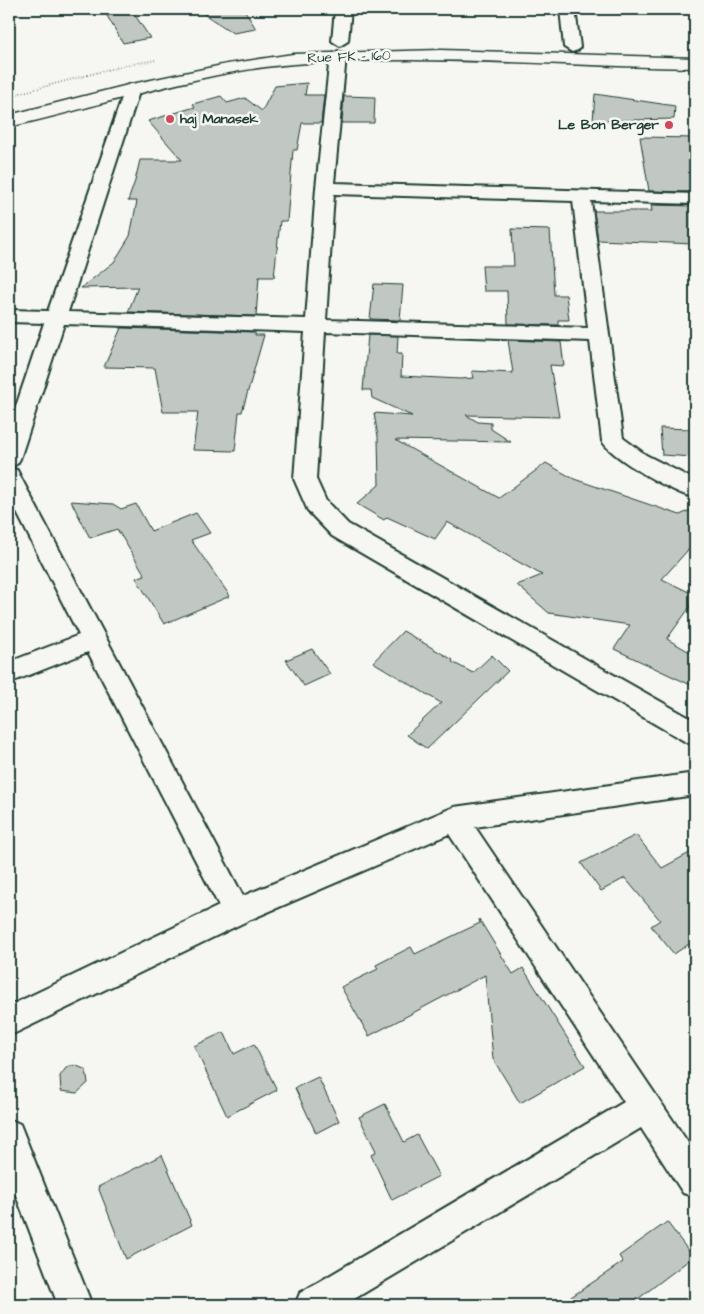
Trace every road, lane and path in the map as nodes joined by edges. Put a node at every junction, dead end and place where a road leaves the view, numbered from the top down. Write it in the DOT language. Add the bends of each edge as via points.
graph roads {
  1 [pos="343,9"];
  2 [pos="567,9"];
  3 [pos="572,46"];
  4 [pos="695,47"];
  5 [pos="339,49"];
  6 [pos="292,52"];
  7 [pos="695,63"];
  8 [pos="162,66"];
  9 [pos="132,89"];
  10 [pos="9,121"];
  11 [pos="325,188"];
  12 [pos="581,196"];
  13 [pos="695,199"];
  14 [pos="9,316"];
  15 [pos="58,316"];
  16 [pos="317,328"];
  17 [pos="598,335"];
  18 [pos="9,459"];
  19 [pos="9,476"];
  20 [pos="695,490"];
  21 [pos="94,639"];
  22 [pos="9,673"];
  23 [pos="695,734"];
  24 [pos="695,784"];
  25 [pos="454,819"];
  26 [pos="237,912"];
  27 [pos="9,1021"];
  28 [pos="646,1107"];
  29 [pos="9,1135"];
  30 [pos="695,1181"];
  31 [pos="75,1305"];
  32 [pos="312,1305"];
  1 -- 5 [label="street"];
  2 -- 3 [label="street"];
  3 -- 4 [label="main road, Rue FK - 160"];
  3 -- 5 [label="main road, Rue FK - 160" via="456,41"];
  5 -- 6 [label="main road, Rue FK - 160"];
  5 -- 7 [label="main road, Rue FK - 160"];
  5 -- 11 [label="street"];
  6 -- 8 [label="main road, Rue FK - 160" via="239,51"];
  6 -- 9 [label="main road, Rue FK - 160"];
  9 -- 10 [label="main road, Rue FK - 160"];
  9 -- 15 [label="street"];
  11 -- 12 [label="street"];
  11 -- 16 [label="street"];
  12 -- 13 [label="street"];
  12 -- 17 [label="street"];
  14 -- 15 [label="street"];
  15 -- 16 [label="street"];
  15 -- 18 [label="street"];
  16 -- 17 [label="street"];
  16 -- 23 [label="street" via="305,479 316,505 340,530"];
  17 -- 20 [label="street" via="613,441 638,460"];
  19 -- 21 [label="street"];
  21 -- 22 [label="street"];
  21 -- 26 [label="street"];
  24 -- 25 [label="street"];
  25 -- 26 [label="street"];
  25 -- 28 [label="street"];
  26 -- 27 [label="street"];
  28 -- 30 [label="street"];
  28 -- 32 [label="street"];
  29 -- 31 [label="street"];
}
